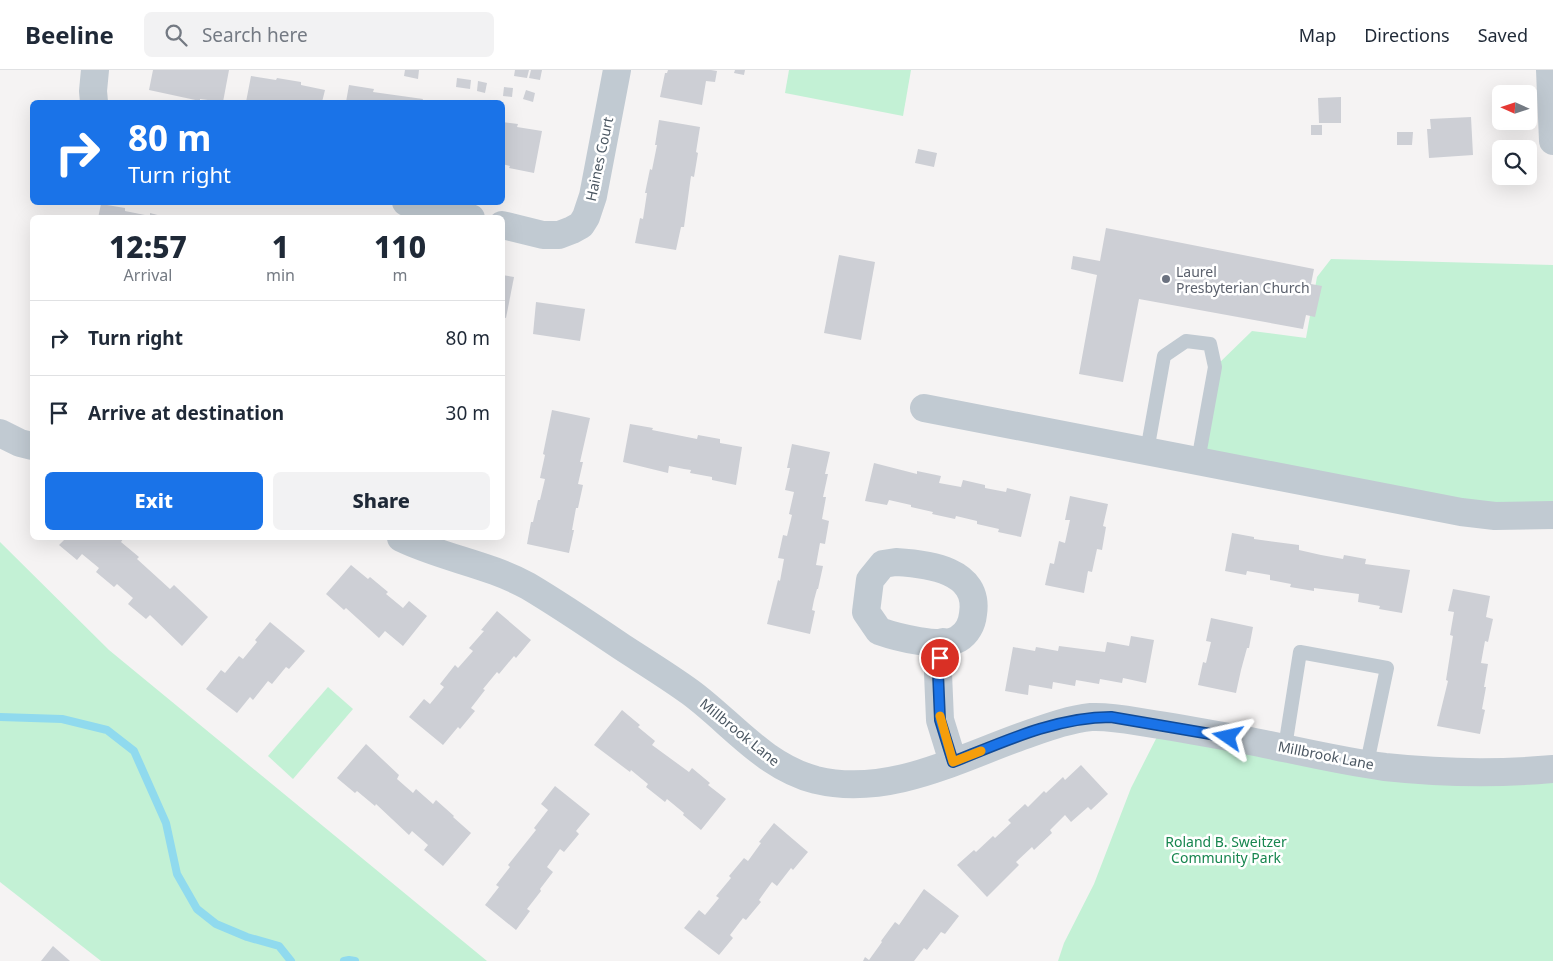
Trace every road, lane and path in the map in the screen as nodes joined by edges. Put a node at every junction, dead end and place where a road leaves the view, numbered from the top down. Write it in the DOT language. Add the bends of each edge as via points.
graph roads {
  1 [pos="95,70"];
  2 [pos="617,70"];
  3 [pos="1550,70"];
  4 [pos="94,100"];
  5 [pos="1553,141"];
  6 [pos="418,205"];
  7 [pos="459,215"];
  8 [pos="505,226"];
  9 [pos="924,408"];
  10 [pos="0,433"];
  11 [pos="30,446"];
  12 [pos="1147,451"];
  13 [pos="1198,461"];
  14 [pos="1553,515"];
  15 [pos="406,540"];
  16 [pos="943,642"];
  17 [pos="1285,747"];
  18 [pos="953,762"];
  19 [pos="1367,763"];
  20 [pos="1553,769"];
  1 -- 4 [label="street"];
  2 -- 8 [label="street, Haines Court" via="593,196 581,225 559,234 543,235"];
  3 -- 5 [label="street"];
  6 -- 7 [label="street"];
  9 -- 12 [label="street"];
  10 -- 11 [label="street"];
  12 -- 13 [label="street"];
  12 -- 13 [label="lane" via="1164,356 1186,341 1210,344 1215,367"];
  13 -- 14 [label="street" via="1461,512 1495,516"];
  15 -- 18 [label="street, Millbrook Lane" via="479,564 526,585 691,692 756,749 797,773 818,780 857,784 925,773"];
  16 -- 18 [label="street" via="938,673 940,720"];
  17 -- 18 [label="street, Millbrook Lane" via="1111,717 1092,717 1045,728"];
  17 -- 19 [label="street, Millbrook Lane"];
  17 -- 19 [label="lane" via="1300,652 1387,668"];
  19 -- 20 [label="street, Millbrook Lane" via="1474,773"];
}
